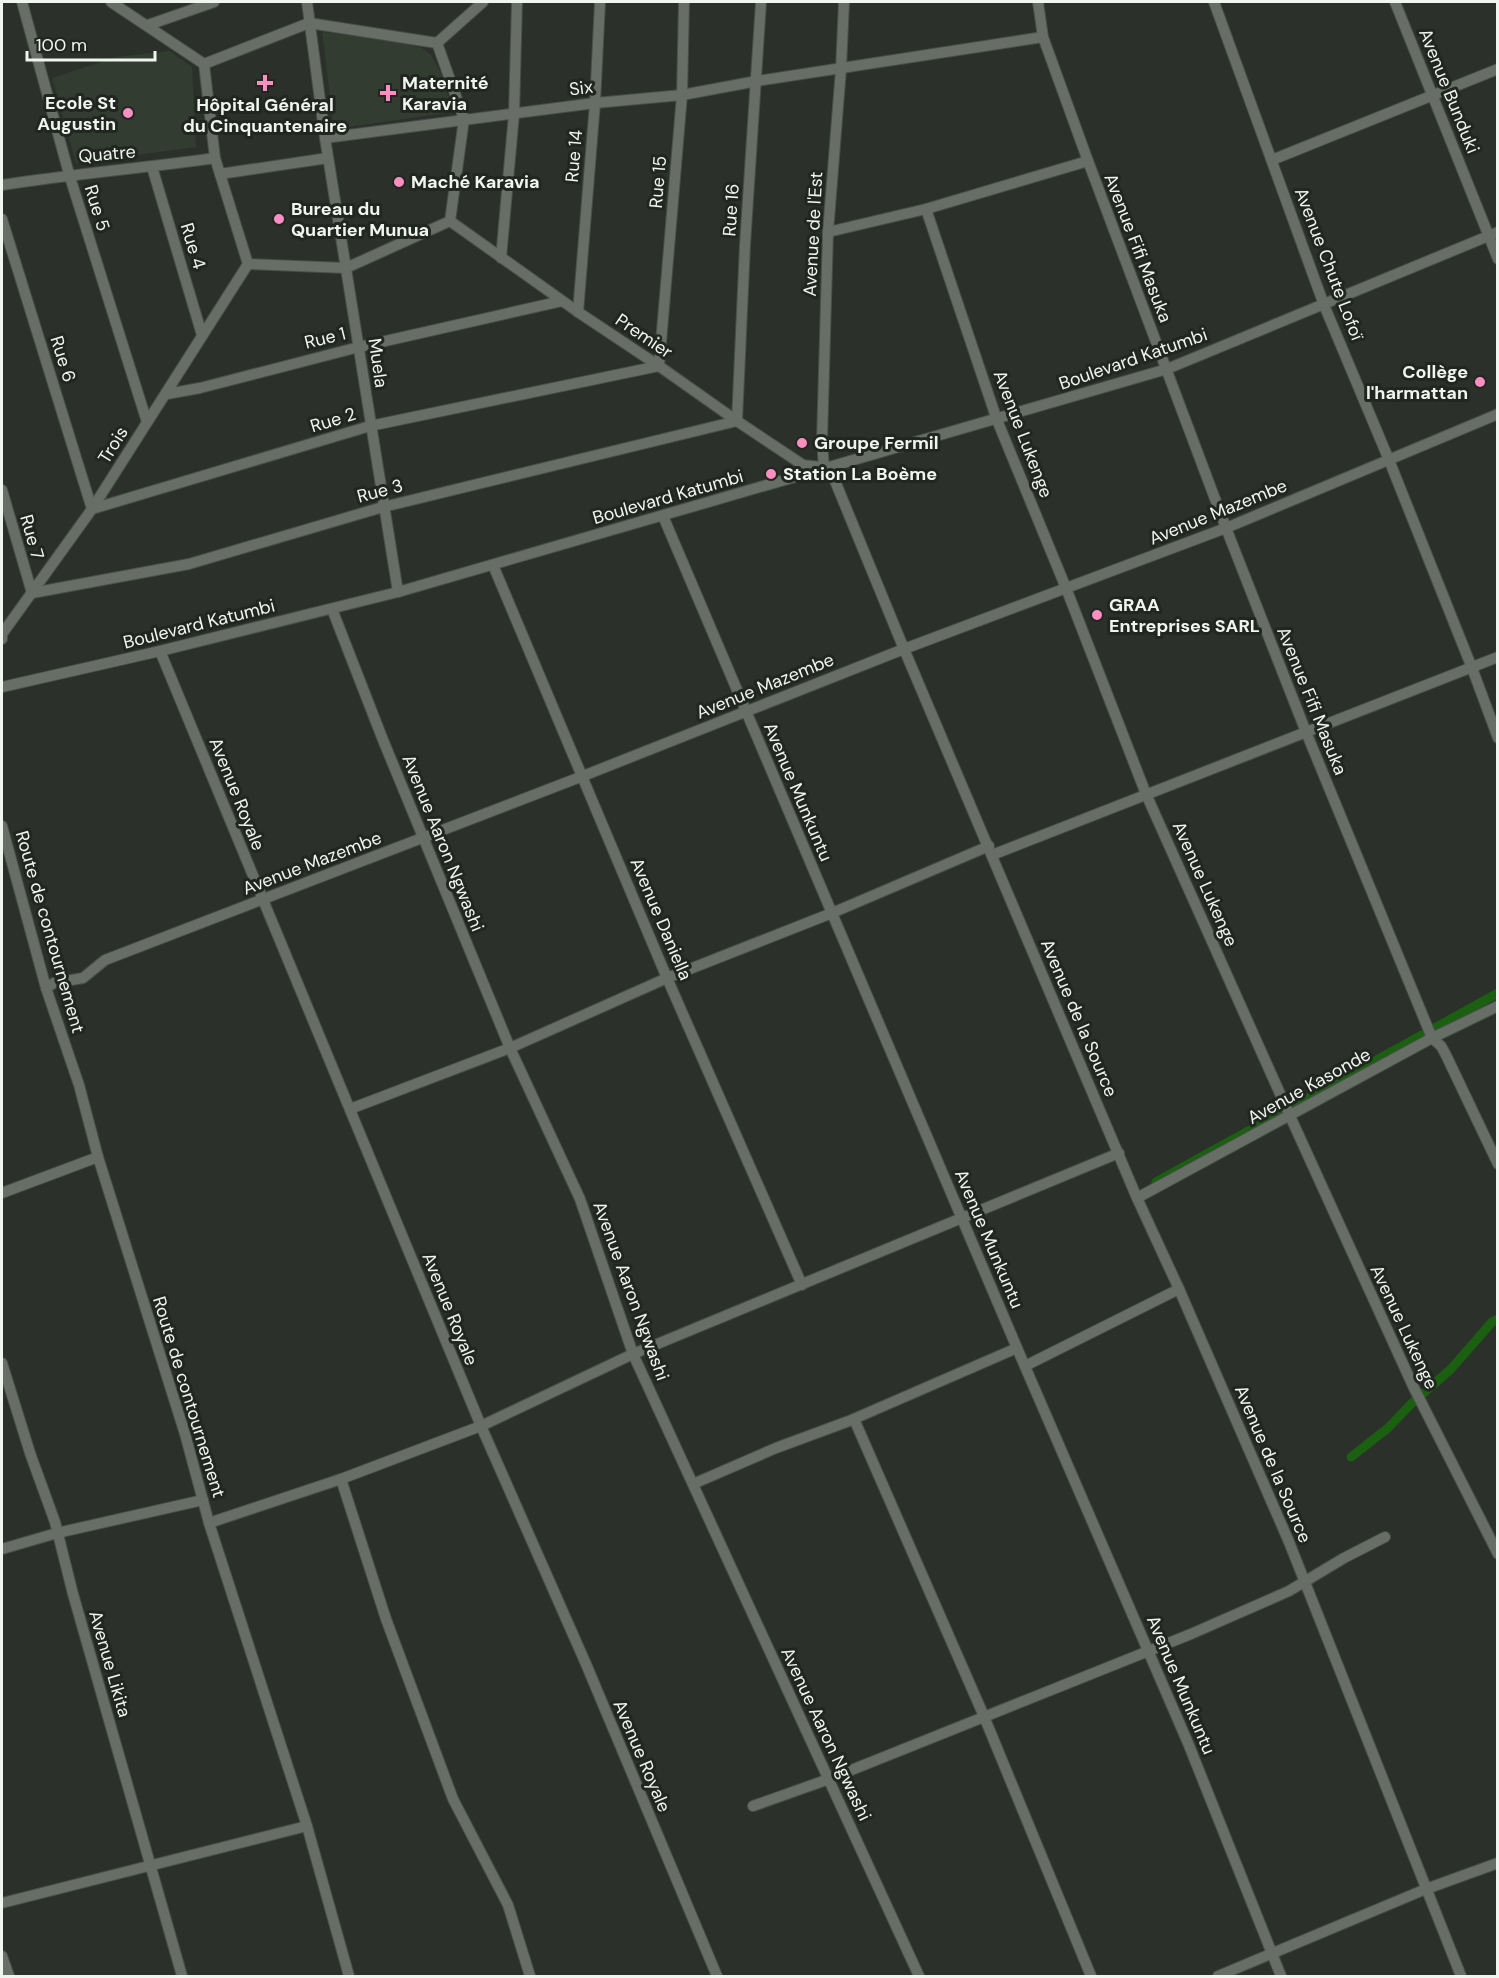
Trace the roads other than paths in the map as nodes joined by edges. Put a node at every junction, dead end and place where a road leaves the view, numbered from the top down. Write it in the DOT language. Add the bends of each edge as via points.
graph roads {
  1 [pos="22,2"];
  2 [pos="111,2"];
  3 [pos="214,2"];
  4 [pos="306,2"];
  5 [pos="483,2"];
  6 [pos="517,2"];
  7 [pos="600,2"];
  8 [pos="684,2"];
  9 [pos="761,2"];
  10 [pos="844,2"];
  11 [pos="1038,2"];
  12 [pos="1214,2"];
  13 [pos="1395,2"];
  14 [pos="309,23"];
  15 [pos="148,25"];
  16 [pos="1043,37"];
  17 [pos="437,43"];
  18 [pos="204,64"];
  19 [pos="841,69"];
  20 [pos="1497,69"];
  21 [pos="757,81"];
  22 [pos="682,95"];
  23 [pos="1432,95"];
  24 [pos="595,103"];
  25 [pos="514,114"];
  26 [pos="464,119"];
  27 [pos="325,138"];
  28 [pos="215,158"];
  29 [pos="328,158"];
  30 [pos="1272,160"];
  31 [pos="1088,161"];
  32 [pos="152,167"];
  33 [pos="69,174"];
  34 [pos="220,174"];
  35 [pos="2,185"];
  36 [pos="926,209"];
  37 [pos="2,219"];
  38 [pos="450,221"];
  39 [pos="828,232"];
  40 [pos="1493,234"];
  41 [pos="501,258"];
  42 [pos="1497,259"];
  43 [pos="248,264"];
  44 [pos="346,268"];
  45 [pos="562,301"];
  46 [pos="1324,305"];
  47 [pos="578,312"];
  48 [pos="202,335"];
  49 [pos="359,346"];
  50 [pos="659,366"];
  51 [pos="1167,369"];
  52 [pos="167,394"];
  53 [pos="1497,414"];
  54 [pos="997,420"];
  55 [pos="737,421"];
  56 [pos="147,422"];
  57 [pos="370,426"];
  58 [pos="1389,460"];
  59 [pos="824,468"];
  60 [pos="2,490"];
  61 [pos="383,507"];
  62 [pos="92,508"];
  63 [pos="663,516"];
  64 [pos="1226,528"];
  65 [pos="493,565"];
  66 [pos="1066,588"];
  67 [pos="398,592"];
  68 [pos="32,593"];
  69 [pos="332,609"];
  70 [pos="2,639"];
  71 [pos="904,649"];
  72 [pos="160,651"];
  73 [pos="1497,657"];
  74 [pos="1472,668"];
  75 [pos="2,687"];
  76 [pos="745,711"];
  77 [pos="1306,732"];
  78 [pos="1497,738"];
  79 [pos="583,776"];
  80 [pos="1146,794"];
  81 [pos="2,826"];
  82 [pos="423,838"];
  83 [pos="990,851"];
  84 [pos="262,900"];
  85 [pos="832,913"];
  86 [pos="667,978"];
  87 [pos="46,988"];
  88 [pos="1497,1006"];
  89 [pos="1432,1038"];
  90 [pos="510,1048"];
  91 [pos="350,1109"];
  92 [pos="1290,1116"];
  93 [pos="1119,1153"];
  94 [pos="98,1157"];
  95 [pos="1497,1164"];
  96 [pos="2,1193"];
  97 [pos="1137,1198"];
  98 [pos="963,1218"];
  99 [pos="802,1284"];
  100 [pos="1179,1289"];
  101 [pos="1017,1348"];
  102 [pos="633,1354"];
  103 [pos="2,1363"];
  104 [pos="1025,1366"];
  105 [pos="854,1419"];
  106 [pos="481,1426"];
  107 [pos="341,1479"];
  108 [pos="693,1484"];
  109 [pos="202,1500"];
  110 [pos="209,1523"];
  111 [pos="57,1533"];
  112 [pos="1385,1537"];
  113 [pos="2,1549"];
  114 [pos="1497,1554"];
  115 [pos="1305,1582"];
  116 [pos="1148,1652"];
  117 [pos="984,1717"];
  118 [pos="829,1779"];
  119 [pos="753,1806"];
  120 [pos="307,1826"];
  121 [pos="1497,1863"];
  122 [pos="151,1866"];
  123 [pos="1426,1889"];
  124 [pos="2,1903"];
  125 [pos="1272,1954"];
  126 [pos="2,1956"];
  127 [pos="9,1977"];
  128 [pos="182,1977"];
  129 [pos="349,1977"];
  130 [pos="530,1977"];
  131 [pos="717,1977"];
  132 [pos="919,1977"];
  133 [pos="1091,1977"];
  134 [pos="1218,1977"];
  135 [pos="1281,1977"];
  136 [pos="1461,1977"];
  1 -- 33 [label="street, Rue 5"];
  2 -- 15 [label="street"];
  3 -- 15 [label="street"];
  4 -- 14 [label="street, Muela"];
  5 -- 17 [label="street"];
  6 -- 25 [label="street"];
  7 -- 24 [label="street, Rue 14"];
  8 -- 22 [label="street, Rue 15"];
  9 -- 21 [label="street, Rue 16"];
  10 -- 19 [label="street, Avenue de l'Est"];
  11 -- 16 [label="street, Avenue Fifi Masuka"];
  12 -- 30 [label="street, Avenue Chute Lofoï"];
  13 -- 23 [label="street, Avenue Bunduki"];
  14 -- 17 [label="street"];
  14 -- 18 [label="street"];
  14 -- 27 [label="street, Muela"];
  15 -- 18 [label="street"];
  16 -- 19 [label="street, Six"];
  16 -- 31 [label="street, Avenue Fifi Masuka"];
  17 -- 26 [label="street"];
  18 -- 28 [label="street"];
  19 -- 21 [label="street, Six"];
  19 -- 39 [label="street, Avenue de l'Est"];
  20 -- 23 [label="street"];
  21 -- 22 [label="street, Six"];
  21 -- 55 [label="street, Rue 16"];
  22 -- 24 [label="street, Six"];
  22 -- 50 [label="street, Rue 15"];
  23 -- 30 [label="street"];
  23 -- 40 [label="street, Avenue Bunduki"];
  24 -- 25 [label="street, Six"];
  24 -- 47 [label="street, Rue 14"];
  25 -- 26 [label="street, Six"];
  25 -- 41 [label="street"];
  26 -- 27 [label="street, Six"];
  26 -- 38 [label="street"];
  27 -- 29 [label="street, Muela"];
  28 -- 32 [label="street, Quatre"];
  28 -- 34 [label="street"];
  29 -- 34 [label="street"];
  29 -- 44 [label="street, Muela"];
  30 -- 46 [label="street, Avenue Chute Lofoï"];
  31 -- 36 [label="street"];
  31 -- 51 [label="street, Avenue Fifi Masuka"];
  32 -- 33 [label="street, Quatre"];
  32 -- 48 [label="street, Rue 4"];
  33 -- 35 [label="street, Quatre"];
  33 -- 56 [label="street, Rue 5"];
  34 -- 43 [label="street"];
  36 -- 39 [label="street"];
  36 -- 54 [label="street, Avenue Lukenge"];
  37 -- 62 [label="street, Rue 6"];
  38 -- 41 [label="street, Premier"];
  38 -- 44 [label="street"];
  39 -- 59 [label="street, Avenue de l'Est"];
  40 -- 42 [label="street, Avenue Bunduki"];
  40 -- 46 [label="street, Boulevard Katumbi"];
  41 -- 45 [label="street, Premier"];
  43 -- 44 [label="street"];
  43 -- 48 [label="street, Trois"];
  44 -- 49 [label="street, Muela"];
  45 -- 47 [label="street, Premier"];
  45 -- 49 [label="street, Rue 1"];
  46 -- 51 [label="street, Boulevard Katumbi"];
  46 -- 58 [label="street, Avenue Chute Lofoï"];
  47 -- 50 [label="street, Premier"];
  48 -- 52 [label="street, Trois"];
  49 -- 52 [label="street, Rue 1"];
  49 -- 57 [label="street, Muela"];
  50 -- 55 [label="street, Premier"];
  50 -- 57 [label="street, Rue 2"];
  51 -- 54 [label="street, Boulevard Katumbi"];
  51 -- 64 [label="street, Avenue Fifi Masuka"];
  52 -- 56 [label="street, Trois"];
  53 -- 58 [label="street, Avenue Mazembe"];
  54 -- 59 [label="street, Boulevard Katumbi"];
  54 -- 66 [label="street, Avenue Lukenge"];
  55 -- 59 [label="street, Premier" via="803,465"];
  55 -- 61 [label="street, Rue 3"];
  56 -- 62 [label="street, Trois"];
  57 -- 61 [label="street, Muela"];
  57 -- 62 [label="street, Rue 2"];
  58 -- 64 [label="street, Avenue Mazembe"];
  58 -- 74 [label="street, Avenue Chute Lofoï"];
  59 -- 63 [label="street, Boulevard Katumbi"];
  59 -- 71 [label="street, Avenue de la Source" via="835,481"];
  60 -- 68 [label="street, Rue 7"];
  61 -- 67 [label="street, Muela"];
  61 -- 68 [label="street, Rue 3" via="189,564"];
  62 -- 68 [label="street, Trois"];
  63 -- 65 [label="street, Boulevard Katumbi"];
  63 -- 76 [label="street, Avenue Munkuntu"];
  64 -- 66 [label="street, Avenue Mazembe"];
  64 -- 77 [label="street, Avenue Fifi Masuka"];
  65 -- 67 [label="street, Boulevard Katumbi"];
  65 -- 79 [label="street, Avenue Daniella"];
  66 -- 71 [label="street, Avenue Mazembe"];
  66 -- 80 [label="street, Avenue Lukenge"];
  67 -- 69 [label="street, Boulevard Katumbi"];
  68 -- 70 [label="street, Trois"];
  69 -- 72 [label="street, Boulevard Katumbi"];
  69 -- 82 [label="street, Avenue Aaron Ngwashi"];
  71 -- 76 [label="street, Avenue Mazembe"];
  71 -- 83 [label="street, Avenue de la Source"];
  72 -- 75 [label="street, Boulevard Katumbi"];
  72 -- 84 [label="street, Avenue Royale"];
  73 -- 74 [label="street"];
  74 -- 77 [label="street"];
  74 -- 78 [label="street, Avenue Chute Lofoï"];
  76 -- 79 [label="street, Avenue Mazembe"];
  76 -- 85 [label="street, Avenue Munkuntu"];
  77 -- 80 [label="street"];
  77 -- 89 [label="street, Avenue Fifi Masuka"];
  79 -- 82 [label="street, Avenue Mazembe"];
  79 -- 86 [label="street, Avenue Daniella"];
  80 -- 83 [label="street"];
  80 -- 92 [label="street, Avenue Lukenge"];
  81 -- 87 [label="street, Route de contournement"];
  82 -- 84 [label="street, Avenue Mazembe"];
  82 -- 90 [label="street, Avenue Aaron Ngwashi"];
  83 -- 85 [label="street"];
  83 -- 93 [label="street, Avenue de la Source"];
  84 -- 87 [label="street, Avenue Mazembe" via="105,960 83,978"];
  84 -- 91 [label="street, Avenue Royale"];
  85 -- 86 [label="street"];
  85 -- 98 [label="street, Avenue Munkuntu"];
  86 -- 90 [label="street"];
  86 -- 99 [label="street, Avenue Daniella"];
  87 -- 94 [label="street, Route de contournement"];
  88 -- 89 [label="street, Avenue Kasonde"];
  89 -- 92 [label="street, Avenue Kasonde"];
  89 -- 95 [label="street, Avenue Fifi Masuka" via="1445,1053"];
  90 -- 91 [label="street"];
  90 -- 102 [label="street, Avenue Aaron Ngwashi" via="580,1199"];
  91 -- 106 [label="street, Avenue Royale"];
  92 -- 97 [label="street, Avenue Kasonde"];
  92 -- 114 [label="street, Avenue Lukenge" via="1413,1386"];
  93 -- 97 [label="street, Avenue de la Source"];
  93 -- 98 [label="street"];
  94 -- 96 [label="street"];
  94 -- 109 [label="street, Route de contournement"];
  97 -- 100 [label="street, Avenue de la Source"];
  98 -- 99 [label="street"];
  98 -- 101 [label="street, Avenue Munkuntu"];
  99 -- 102 [label="street"];
  100 -- 104 [label="street"];
  100 -- 115 [label="street, Avenue de la Source"];
  101 -- 104 [label="street, Avenue Munkuntu"];
  101 -- 105 [label="street"];
  102 -- 106 [label="street"];
  102 -- 108 [label="street, Avenue Aaron Ngwashi"];
  103 -- 111 [label="street, Avenue Likita"];
  104 -- 116 [label="street, Avenue Munkuntu"];
  105 -- 108 [label="street"];
  105 -- 117 [label="street"];
  106 -- 107 [label="street"];
  106 -- 131 [label="street, Avenue Royale"];
  107 -- 110 [label="street"];
  107 -- 130 [label="street" via="386,1619 453,1799 508,1905"];
  108 -- 118 [label="street, Avenue Aaron Ngwashi"];
  109 -- 110 [label="street, Route de contournement"];
  109 -- 111 [label="street"];
  110 -- 120 [label="street, Route de contournement"];
  111 -- 113 [label="street"];
  111 -- 122 [label="street, Avenue Likita"];
  112 -- 115 [label="street"];
  115 -- 116 [label="street"];
  115 -- 123 [label="street, Avenue de la Source"];
  116 -- 117 [label="street"];
  116 -- 125 [label="street, Avenue Munkuntu"];
  117 -- 118 [label="street"];
  117 -- 133 [label="street"];
  118 -- 119 [label="street"];
  118 -- 132 [label="street, Avenue Aaron Ngwashi"];
  120 -- 122 [label="street"];
  120 -- 129 [label="street, Route de contournement"];
  121 -- 123 [label="street"];
  122 -- 124 [label="street"];
  122 -- 128 [label="street, Avenue Likita"];
  123 -- 125 [label="street"];
  123 -- 136 [label="street, Avenue de la Source"];
  125 -- 134 [label="street"];
  125 -- 135 [label="street, Avenue Munkuntu"];
  126 -- 127 [label="street"];
}
